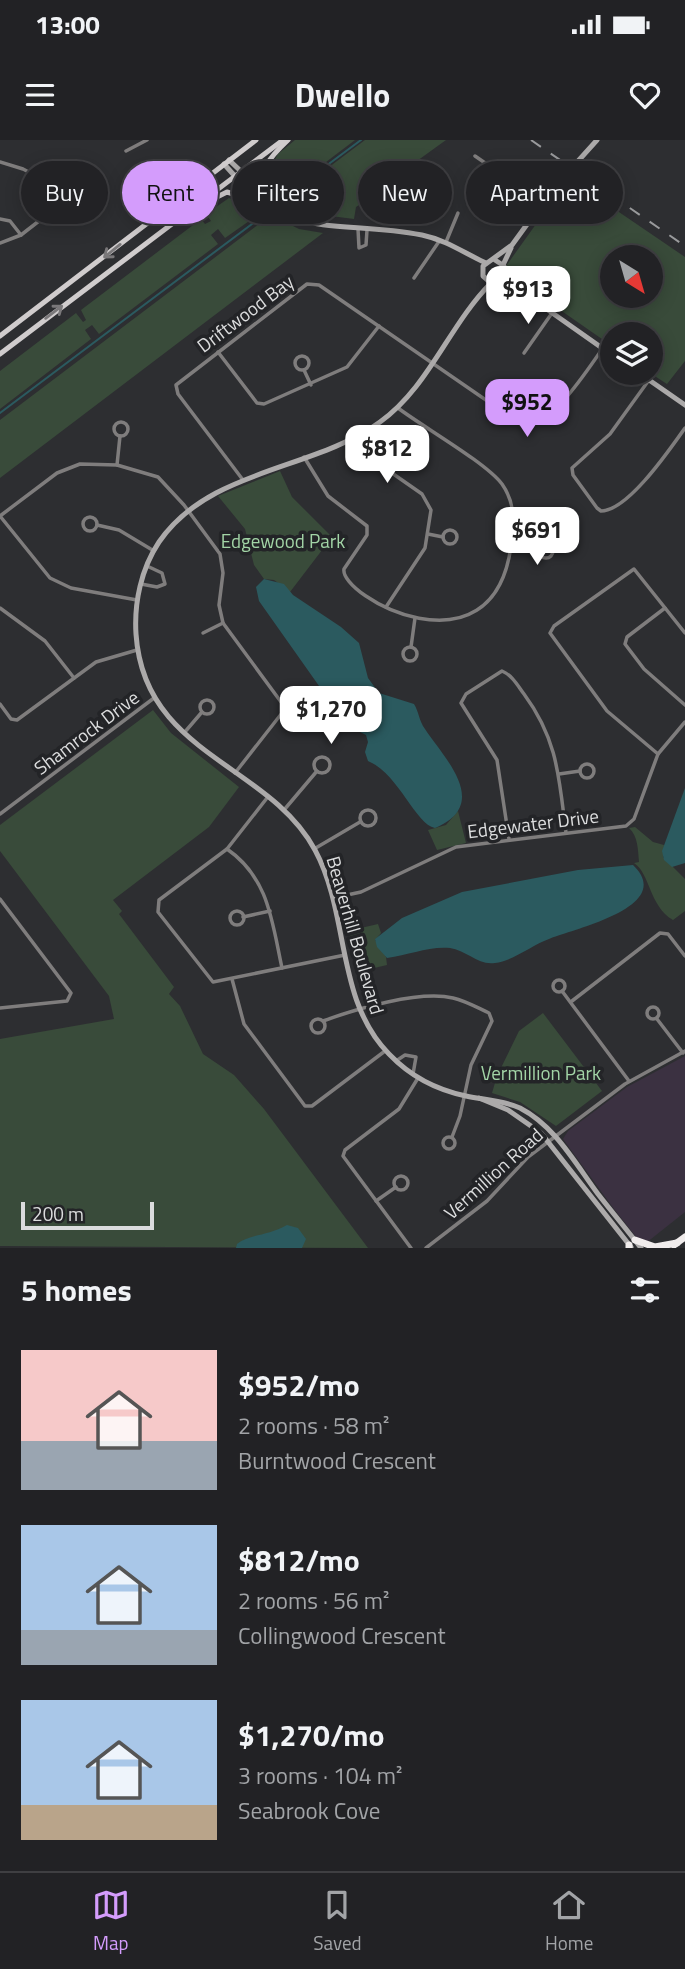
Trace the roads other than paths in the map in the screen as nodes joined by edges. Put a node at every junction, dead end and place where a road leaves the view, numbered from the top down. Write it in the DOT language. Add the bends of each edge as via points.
graph roads {
  1 [pos="147,140"];
  2 [pos="256,140"];
  3 [pos="286,140"];
  4 [pos="597,140"];
  5 [pos="126,151"];
  6 [pos="475,156"];
  7 [pos="257,161"];
  8 [pos="269,161"];
  9 [pos="482,161"];
  10 [pos="578,161"];
  11 [pos="0,162"];
  12 [pos="227,162"];
  13 [pos="232,168"];
  14 [pos="458,213"];
  15 [pos="0,219"];
  16 [pos="171,224"];
  17 [pos="314,224"];
  18 [pos="527,224"];
  19 [pos="358,229"];
  20 [pos="367,230"];
  21 [pos="22,235"];
  22 [pos="443,241"];
  23 [pos="0,243"];
  24 [pos="512,245"];
  25 [pos="469,255"];
  26 [pos="495,260"];
  27 [pos="486,263"];
  28 [pos="503,265"];
  29 [pos="482,270"];
  30 [pos="504,274"];
  31 [pos="414,278"];
  32 [pos="484,278"];
  33 [pos="499,281"];
  34 [pos="491,283"];
  35 [pos="514,286"];
  36 [pos="477,298"];
  37 [pos="552,313"];
  38 [pos="379,326"];
  39 [pos="0,337"];
  40 [pos="600,346"];
  41 [pos="218,351"];
  42 [pos="600,352"];
  43 [pos="524,353"];
  44 [pos="0,354"];
  45 [pos="432,363"];
  46 [pos="304,369"];
  47 [pos="311,385"];
  48 [pos="645,385"];
  49 [pos="656,385"];
  50 [pos="685,405"];
  51 [pos="398,408"];
  52 [pos="685,428"];
  53 [pos="120,436"];
  54 [pos="356,436"];
  55 [pos="304,457"];
  56 [pos="117,465"];
  57 [pos="244,481"];
  58 [pos="188,511"];
  59 [pos="0,516"];
  60 [pos="97,525"];
  61 [pos="428,534"];
  62 [pos="443,537"];
  63 [pos="511,546"];
  64 [pos="539,550"];
  65 [pos="154,551"];
  66 [pos="147,566"];
  67 [pos="141,584"];
  68 [pos="137,600"];
  69 [pos="386,607"];
  70 [pos="0,608"];
  71 [pos="666,608"];
  72 [pos="415,618"];
  73 [pos="223,623"];
  74 [pos="203,633"];
  75 [pos="685,633"];
  76 [pos="411,647"];
  77 [pos="137,650"];
  78 [pos="75,678"];
  79 [pos="154,698"];
  80 [pos="0,704"];
  81 [pos="685,705"];
  82 [pos="202,712"];
  83 [pos="685,722"];
  84 [pos="184,733"];
  85 [pos="658,754"];
  86 [pos="317,771"];
  87 [pos="580,771"];
  88 [pos="235,774"];
  89 [pos="559,774"];
  90 [pos="267,798"];
  91 [pos="0,804"];
  92 [pos="283,811"];
  93 [pos="2,812"];
  94 [pos="360,822"];
  95 [pos="566,833"];
  96 [pos="509,840"];
  97 [pos="227,849"];
  98 [pos="314,849"];
  99 [pos="333,898"];
  100 [pos="0,899"];
  101 [pos="270,911"];
  102 [pos="243,917"];
  103 [pos="345,955"];
  104 [pos="685,956"];
  105 [pos="282,968"];
  106 [pos="232,979"];
  107 [pos="562,991"];
  108 [pos="572,1001"];
  109 [pos="0,1008"];
  110 [pos="359,1010"];
  111 [pos="657,1019"];
  112 [pos="323,1021"];
  113 [pos="385,1051"];
  114 [pos="684,1052"];
  115 [pos="396,1061"];
  116 [pos="416,1076"];
  117 [pos="629,1081"];
  118 [pos="464,1096"];
  119 [pos="479,1098"];
  120 [pos="555,1136"];
  121 [pos="452,1137"];
  122 [pos="549,1141"];
  123 [pos="396,1187"];
  124 [pos="376,1201"];
  125 [pos="685,1237"];
  126 [pos="631,1245"];
  127 [pos="674,1245"];
  128 [pos="411,1248"];
  129 [pos="426,1248"];
  130 [pos="641,1248"];
  1 -- 5 [label="street"];
  2 -- 12 [label="main road"];
  3 -- 7 [label="main road"];
  3 -- 8 [label="main road"];
  4 -- 10 [label="street"];
  6 -- 9 [label="street"];
  11 -- 21 [label="street" via="48,182 66,195 64,204"];
  12 -- 13 [label="street"];
  12 -- 39 [label="main road, one-way"];
  14 -- 22 [label="street"];
  15 -- 21 [label="street" via="10,221"];
  44 -- 16 [label="main road, one-way"];
  17 -- 19 [label="street"];
  18 -- 24 [label="street"];
  19 -- 20 [label="street"];
  19 -- 20 [label="street" via="359,247 366,245"];
  20 -- 22 [label="street"];
  21 -- 23 [label="street"];
  22 -- 25 [label="street"];
  22 -- 31 [label="street"];
  24 -- 26 [label="street"];
  24 -- 28 [label="street"];
  25 -- 27 [label="street"];
  25 -- 29 [label="street"];
  26 -- 27 [label="street"];
  26 -- 28 [label="street"];
  27 -- 29 [label="street"];
  28 -- 30 [label="street"];
  29 -- 32 [label="street"];
  30 -- 33 [label="street"];
  30 -- 35 [label="street"];
  32 -- 34 [label="street"];
  32 -- 36 [label="street, Beaverhill Boulevard"];
  33 -- 34 [label="street"];
  33 -- 35 [label="street"];
  34 -- 36 [label="street, Beaverhill Boulevard"];
  35 -- 37 [label="street"];
  36 -- 45 [label="street, Beaverhill Boulevard"];
  37 -- 40 [label="street"];
  37 -- 43 [label="street"];
  38 -- 41 [label="street, Driftwood Bay" via="313,283"];
  38 -- 45 [label="street, Driftwood Bay"];
  38 -- 47 [label="street" via="347,368"];
  41 -- 47 [label="street" via="258,404"];
  41 -- 57 [label="street, Driftwood Bay" via="178,381 176,389"];
  42 -- 45 [label="street, Driftwood Bay" via="564,399 525,427"];
  45 -- 51 [label="street, Beaverhill Boulevard"];
  46 -- 47 [label="street"];
  48 -- 52 [label="street" via="610,434 572,468 597,508 609,510 634,490"];
  49 -- 50 [label="street"];
  51 -- 54 [label="street, Beaverhill Boulevard"];
  51 -- 63 [label="street" via="500,482 513,506"];
  53 -- 56 [label="street"];
  54 -- 55 [label="street, Beaverhill Boulevard"];
  54 -- 61 [label="street" via="369,457 427,498 431,510"];
  55 -- 57 [label="street, Beaverhill Boulevard"];
  55 -- 69 [label="street" via="321,488 368,531 343,577"];
  56 -- 58 [label="street" via="158,477"];
  56 -- 59 [label="street" via="67,467"];
  57 -- 58 [label="street, Beaverhill Boulevard"];
  58 -- 65 [label="street, Beaverhill Boulevard"];
  58 -- 73 [label="street" via="223,564 218,601"];
  59 -- 68 [label="street" via="50,578 71,588"];
  60 -- 60 [label="street" via="91,516 83,523 88,530"];
  60 -- 65 [label="street" via="118,530"];
  61 -- 62 [label="street"];
  61 -- 69 [label="street" via="423,553"];
  63 -- 64 [label="street"];
  63 -- 72 [label="street" via="501,585 482,606 451,620"];
  65 -- 66 [label="street, Beaverhill Boulevard"];
  66 -- 67 [label="street, Beaverhill Boulevard"];
  66 -- 67 [label="street" via="162,573 165,584"];
  67 -- 68 [label="street, Beaverhill Boulevard"];
  68 -- 77 [label="street, Beaverhill Boulevard"];
  69 -- 72 [label="street"];
  70 -- 78 [label="street" via="45,641"];
  71 -- 75 [label="street"];
  71 -- 81 [label="street" via="627,637 625,644 644,670"];
  71 -- 85 [label="street" via="639,571 632,569 550,633 607,710"];
  72 -- 76 [label="street"];
  73 -- 74 [label="street"];
  73 -- 88 [label="street" via="284,706"];
  77 -- 78 [label="street" via="105,657"];
  77 -- 79 [label="street, Beaverhill Boulevard"];
  78 -- 80 [label="street" via="18,720 11,719"];
  79 -- 84 [label="street, Beaverhill Boulevard"];
  79 -- 93 [label="street, Shamrock Drive"];
  82 -- 82 [label="street" via="213,712 214,703 203,701"];
  82 -- 84 [label="street"];
  83 -- 85 [label="street, Edgewater Drive"];
  84 -- 88 [label="street, Beaverhill Boulevard"];
  85 -- 95 [label="street, Edgewater Drive" via="630,824"];
  86 -- 86 [label="street" via="328,771 328,759 315,761"];
  86 -- 92 [label="street"];
  87 -- 89 [label="street"];
  88 -- 90 [label="street, Beaverhill Boulevard"];
  89 -- 95 [label="street"];
  89 -- 96 [label="street" via="542,720 507,672 496,673 466,694 462,707 497,760"];
  90 -- 92 [label="street, Beaverhill Boulevard"];
  90 -- 97 [label="street"];
  91 -- 93 [label="street"];
  92 -- 98 [label="street, Beaverhill Boulevard"];
  94 -- 94 [label="street" via="372,825 375,814 363,811"];
  94 -- 98 [label="street"];
  95 -- 96 [label="street, Edgewater Drive"];
  96 -- 99 [label="street, Edgewater Drive" via="449,849 361,892"];
  97 -- 101 [label="street" via="254,872"];
  97 -- 106 [label="street" via="159,900 156,908 209,980"];
  98 -- 99 [label="street, Beaverhill Boulevard"];
  99 -- 103 [label="street, Beaverhill Boulevard"];
  100 -- 109 [label="street" via="71,993 67,1001"];
  101 -- 102 [label="street"];
  101 -- 105 [label="street"];
  103 -- 105 [label="street"];
  103 -- 110 [label="street, Beaverhill Boulevard"];
  104 -- 108 [label="street" via="668,934 660,933"];
  105 -- 106 [label="street"];
  106 -- 113 [label="street" via="244,1024 305,1106 317,1103"];
  107 -- 108 [label="street"];
  108 -- 117 [label="street"];
  110 -- 112 [label="street"];
  110 -- 113 [label="street, Beaverhill Boulevard"];
  110 -- 118 [label="street" via="439,996 489,1013 492,1021 471,1065"];
  111 -- 114 [label="street"];
  113 -- 115 [label="street, Beaverhill Boulevard"];
  114 -- 117 [label="street, Vermillion Road"];
  115 -- 116 [label="street, Beaverhill Boulevard"];
  115 -- 116 [label="street, Beaverhill Boulevard" via="405,1055 416,1057"];
  116 -- 118 [label="street, Beaverhill Boulevard"];
  116 -- 124 [label="street" via="399,1109 344,1153"];
  117 -- 120 [label="street, Vermillion Road"];
  118 -- 119 [label="street, Beaverhill Boulevard"];
  118 -- 121 [label="street"];
  119 -- 120 [label="street, Beaverhill Boulevard" via="521,1109"];
  119 -- 122 [label="street, Beaverhill Boulevard" via="518,1116"];
  120 -- 122 [label="street, Vermillion Road"];
  120 -- 126 [label="street, Beaverhill Boulevard"];
  122 -- 126 [label="street, Beaverhill Boulevard"];
  122 -- 129 [label="street, Vermillion Road" via="511,1172 487,1201"];
  123 -- 124 [label="street"];
  124 -- 128 [label="street"];
  125 -- 127 [label="highway"];
  126 -- 127 [label="highway"];
  126 -- 130 [label="street, Beaverhill Boulevard"];
}
